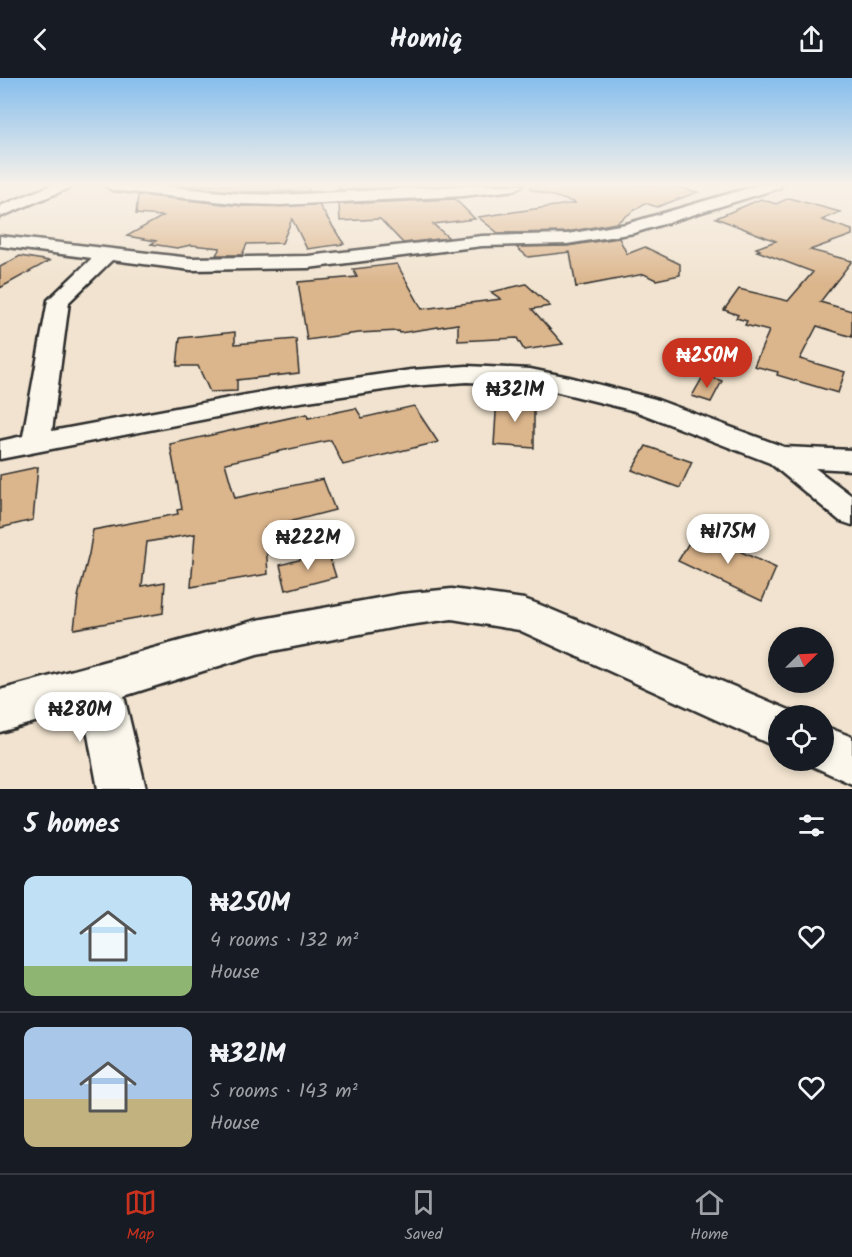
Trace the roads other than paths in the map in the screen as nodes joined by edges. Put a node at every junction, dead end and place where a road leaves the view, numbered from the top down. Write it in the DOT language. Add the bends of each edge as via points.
graph roads {
  1 [pos="663,218"];
  2 [pos="0,241"];
  3 [pos="106,255"];
  4 [pos="36,443"];
  5 [pos="0,450"];
  6 [pos="781,456"];
  7 [pos="852,460"];
  8 [pos="852,513"];
  9 [pos="100,684"];
  10 [pos="0,711"];
  11 [pos="768,723"];
  12 [pos="834,753"];
  13 [pos="852,761"];
  14 [pos="122,789"];
  1 -- 3 [label="street" via="628,229 567,239 482,241 308,262 191,264"];
  2 -- 3 [label="street"];
  3 -- 4 [label="street" via="59,300"];
  4 -- 5 [label="street"];
  4 -- 6 [label="street" via="273,398 467,374 530,377 569,385 645,405"];
  6 -- 7 [label="street"];
  6 -- 8 [label="street"];
  9 -- 10 [label="street"];
  9 -- 11 [label="street" via="257,637 452,604 524,615"];
  9 -- 14 [label="street"];
  12 -- 13 [label="street"];
}
